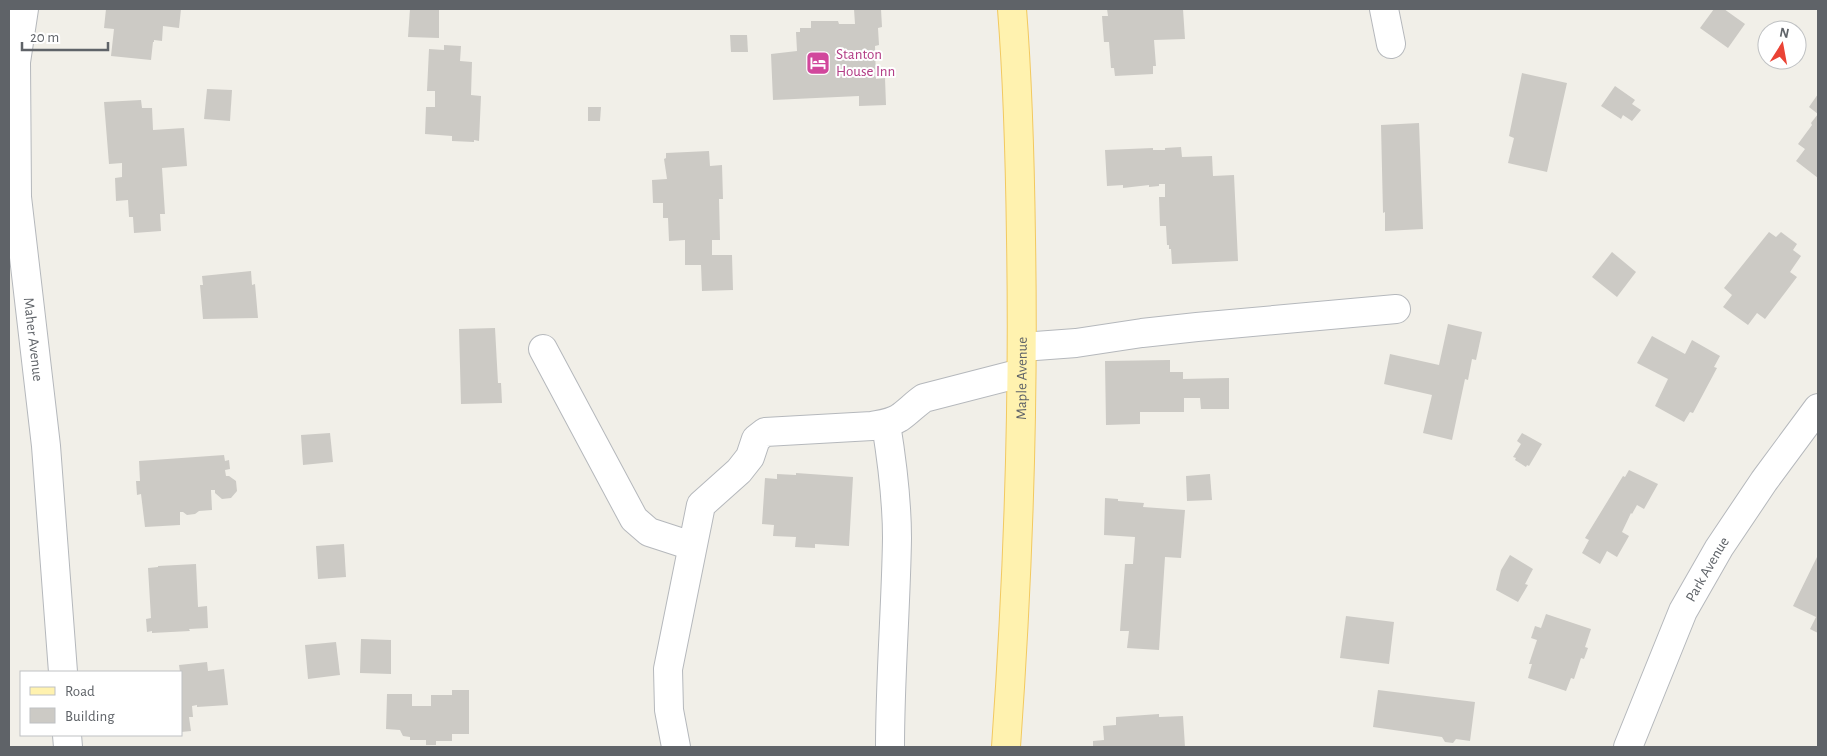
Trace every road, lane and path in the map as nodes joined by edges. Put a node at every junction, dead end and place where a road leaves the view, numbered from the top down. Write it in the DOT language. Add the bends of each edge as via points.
graph roads {
  1 [pos="24,9"];
  2 [pos="1012,9"];
  3 [pos="1384,9"];
  4 [pos="1391,44"];
  5 [pos="1396,309"];
  6 [pos="1022,346"];
  7 [pos="543,349"];
  8 [pos="1021,374"];
  9 [pos="1818,408"];
  10 [pos="886,424"];
  11 [pos="692,546"];
  12 [pos="62,671"];
  13 [pos="676,747"];
  14 [pos="890,747"];
  15 [pos="1006,747"];
  16 [pos="1628,747"];
  1 -- 12 [label="street, Maher Avenue" via="16,62 17,198 46,446"];
  2 -- 6 [label="main road, Maple Avenue" via="1020,154"];
  3 -- 4 [label="street"];
  5 -- 6 [label="street"];
  6 -- 8 [label="main road, Maple Avenue"];
  7 -- 11 [label="street" via="634,519 649,532"];
  8 -- 10 [label="street" via="924,398 900,418"];
  8 -- 15 [label="main road, Maple Avenue" via="1020,511"];
  9 -- 16 [label="street, Park Avenue" via="1718,548 1683,610"];
  10 -- 11 [label="street" via="765,432 756,439 750,457 739,471 701,504"];
  10 -- 14 [label="street" via="897,536"];
  11 -- 13 [label="street" via="668,669"];
}
